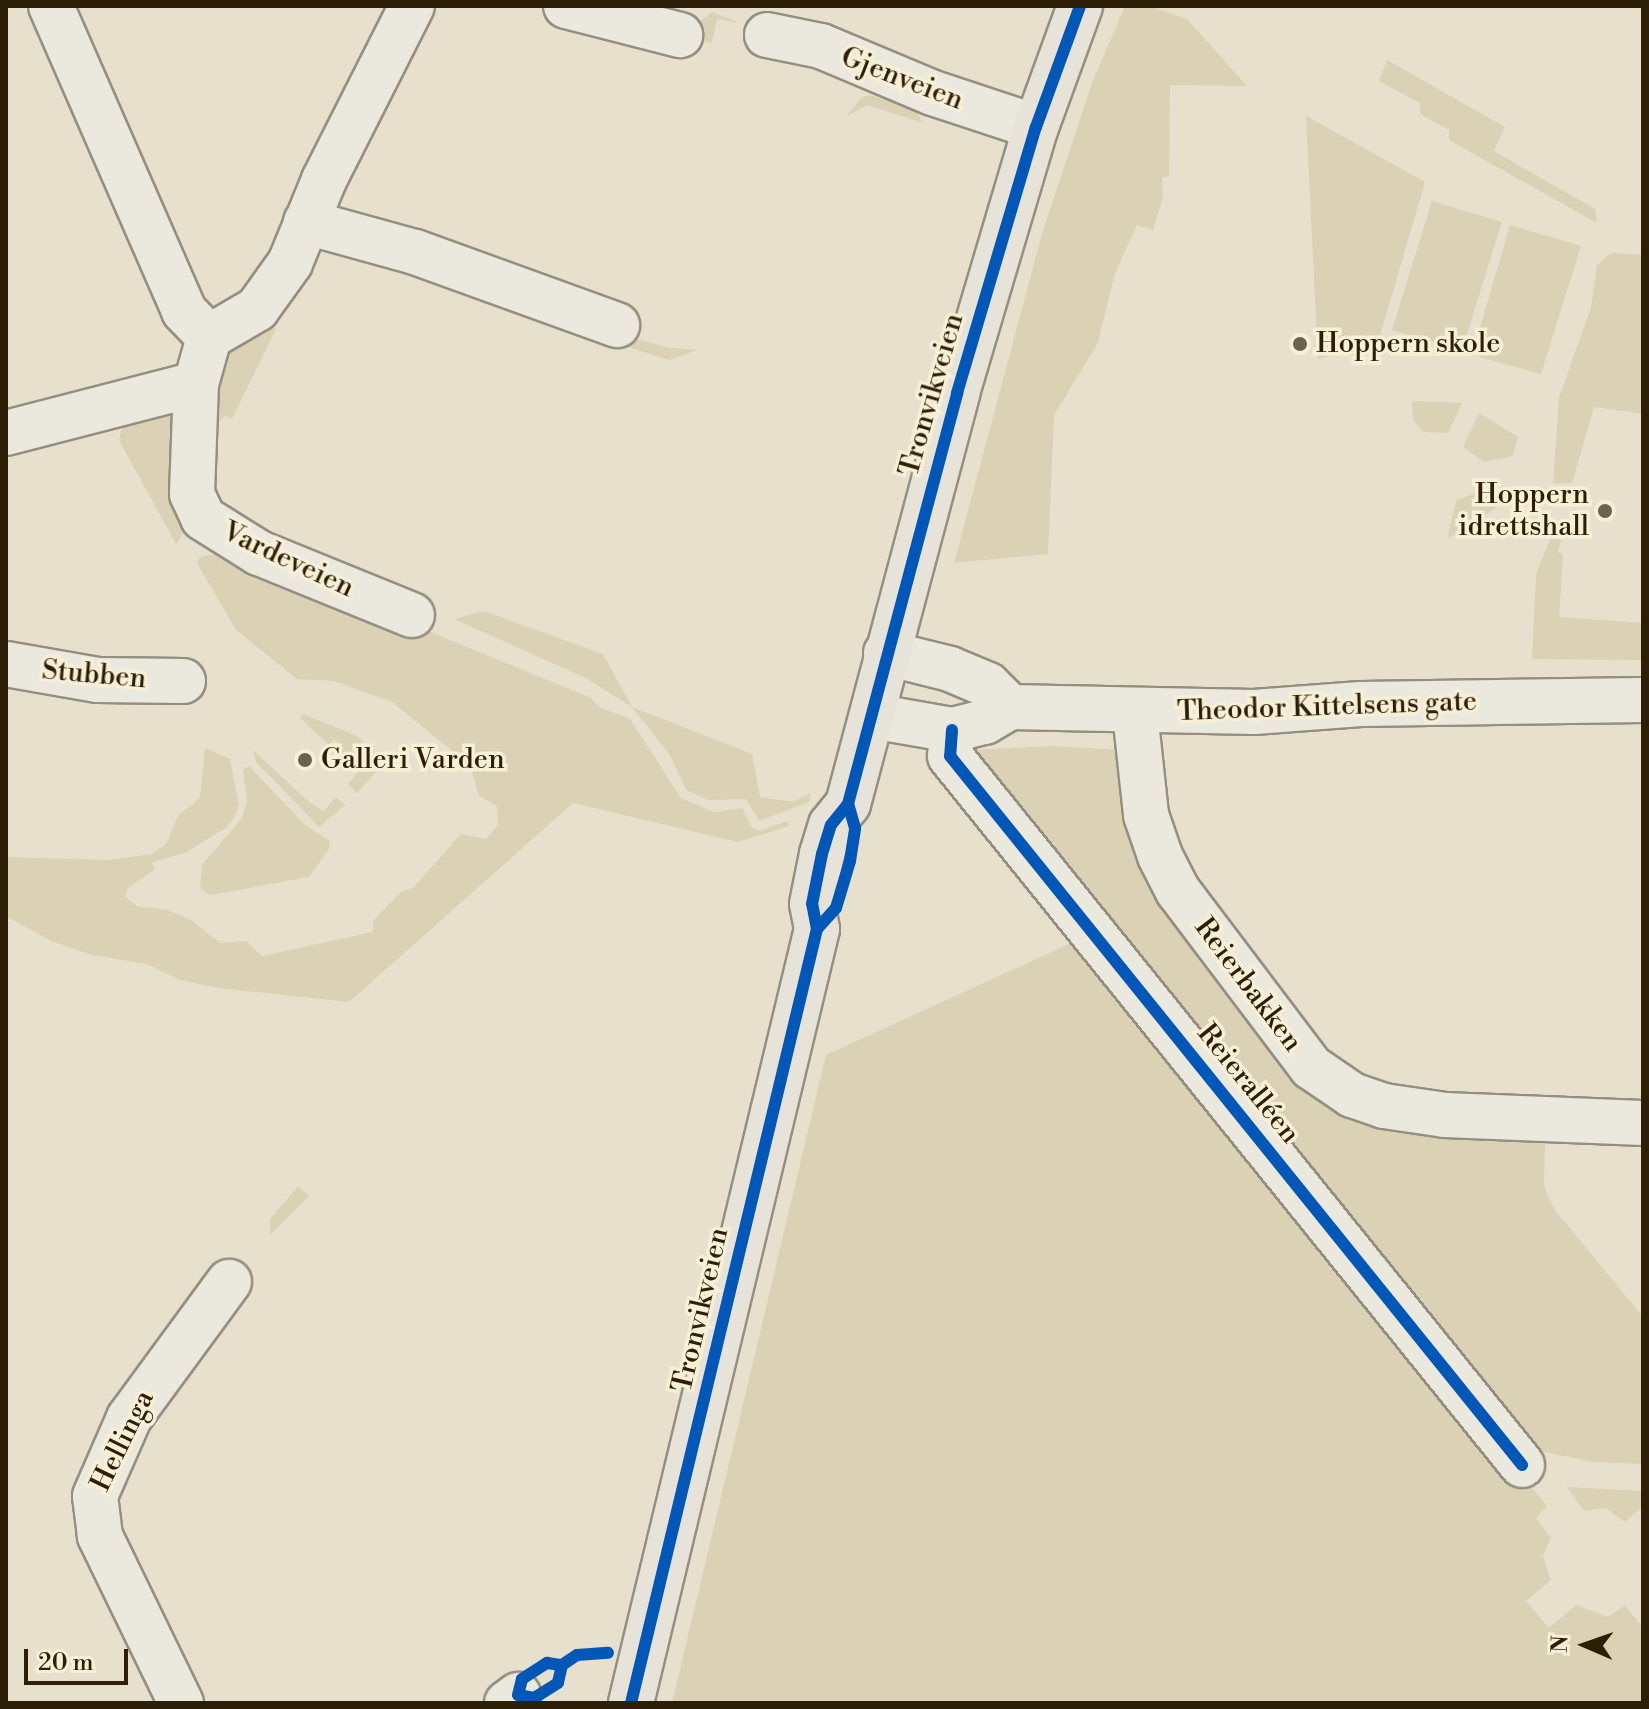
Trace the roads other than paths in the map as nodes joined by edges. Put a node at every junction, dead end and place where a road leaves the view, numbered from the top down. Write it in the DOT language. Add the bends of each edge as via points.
graph roads {
  1 [pos="51,6"];
  2 [pos="412,6"];
  3 [pos="566,6"];
  4 [pos="1080,6"];
  5 [pos="680,35"];
  6 [pos="767,35"];
  7 [pos="1036,127"];
  8 [pos="306,222"];
  9 [pos="617,325"];
  10 [pos="209,337"];
  11 [pos="196,384"];
  12 [pos="6,433"];
  13 [pos="412,615"];
  14 [pos="886,653"];
  15 [pos="6,664"];
  16 [pos="183,681"];
  17 [pos="1643,700"];
  18 [pos="1010,707"];
  19 [pos="1135,713"];
  20 [pos="872,716"];
  21 [pos="952,730"];
  22 [pos="1643,1123"];
  23 [pos="229,1282"];
  24 [pos="1522,1465"];
  25 [pos="181,1703"];
  26 [pos="631,1703"];
  1 -- 10 [label="street" via="184,311"];
  2 -- 8 [label="street"];
  3 -- 5 [label="street"];
  4 -- 7 [label="main road, Tronvikveien"];
  6 -- 7 [label="street, Gjenveien" via="821,46 933,93"];
  7 -- 14 [label="main road, Tronvikveien"];
  8 -- 9 [label="street" via="415,252"];
  8 -- 10 [label="street" via="267,299"];
  10 -- 11 [label="street, Vardeveien"];
  11 -- 12 [label="street"];
  11 -- 13 [label="street, Vardeveien" via="192,494 203,518 259,553"];
  14 -- 18 [label="street" via="988,685"];
  14 -- 20 [label="main road, Tronvikveien"];
  15 -- 16 [label="street, Stubben" via="98,680"];
  17 -- 19 [label="street, Theodor Kittelsens gate"];
  18 -- 19 [label="street, Theodor Kittelsens gate"];
  18 -- 21 [label="street, Theodor Kittelsens gate" via="985,722"];
  19 -- 22 [label="street, Reierbakken" via="1146,815 1160,856 1187,904 1311,1067 1352,1095 1384,1106 1445,1115"];
  20 -- 21 [label="street, Theodor Kittelsens gate"];
  20 -- 26 [label="main road, Tronvikveien" via="848,804 855,828 850,861 836,908 817,929"];
  21 -- 24 [label="street, Reieralléen" via="950,756"];
  23 -- 25 [label="street, Hellinga" via="129,1418 95,1496 100,1536"];
}
